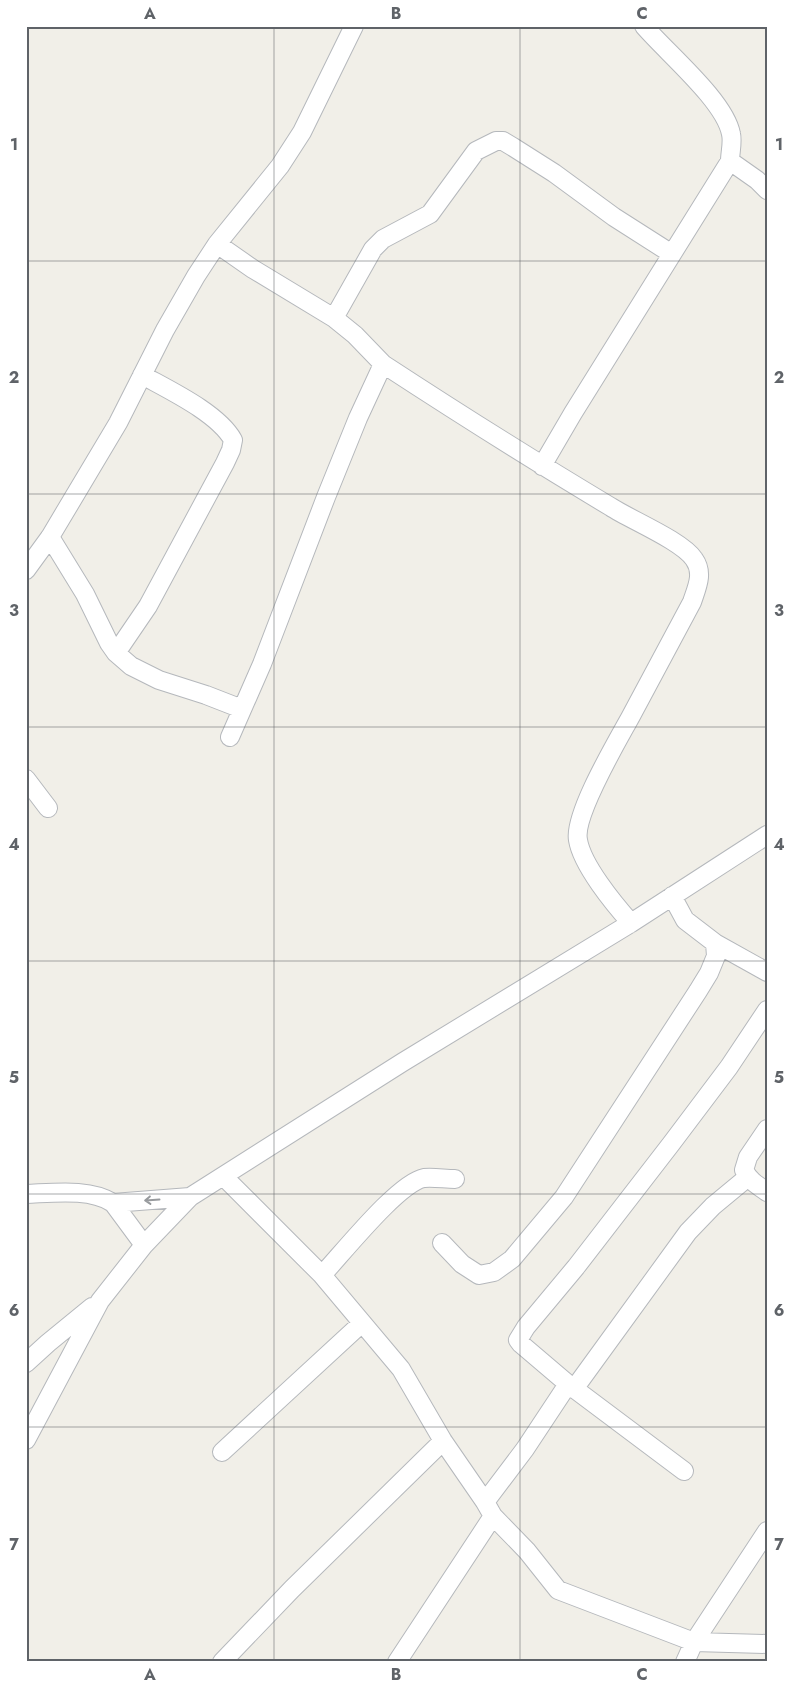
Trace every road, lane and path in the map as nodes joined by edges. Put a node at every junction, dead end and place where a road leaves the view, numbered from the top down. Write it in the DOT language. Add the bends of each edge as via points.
graph roads {
  1 [pos="354,26"];
  2 [pos="644,26"];
  3 [pos="730,161"];
  4 [pos="767,190"];
  5 [pos="217,244"];
  6 [pos="672,254"];
  7 [pos="334,318"];
  8 [pos="383,364"];
  9 [pos="142,375"];
  10 [pos="542,466"];
  11 [pos="50,537"];
  12 [pos="26,570"];
  13 [pos="116,653"];
  14 [pos="242,709"];
  15 [pos="230,737"];
  16 [pos="26,779"];
  17 [pos="48,808"];
  18 [pos="767,835"];
  19 [pos="672,896"];
  20 [pos="631,923"];
  21 [pos="715,943"];
  22 [pos="767,972"];
  23 [pos="767,1010"];
  24 [pos="767,1129"];
  25 [pos="224,1177"];
  26 [pos="748,1177"];
  27 [pos="455,1179"];
  28 [pos="767,1192"];
  29 [pos="26,1194"];
  30 [pos="190,1197"];
  31 [pos="113,1203"];
  32 [pos="442,1243"];
  33 [pos="144,1245"];
  34 [pos="322,1275"];
  35 [pos="100,1301"];
  36 [pos="362,1323"];
  37 [pos="26,1363"];
  38 [pos="571,1387"];
  39 [pos="26,1440"];
  40 [pos="443,1441"];
  41 [pos="222,1452"];
  42 [pos="684,1471"];
  43 [pos="489,1509"];
  44 [pos="767,1532"];
  45 [pos="694,1642"];
  46 [pos="767,1644"];
  47 [pos="222,1662"];
  48 [pos="397,1662"];
  49 [pos="685,1662"];
  1 -- 5 [label="street" via="289,154"];
  2 -- 3 [label="street" via="714,102 727,121 732,135"];
  3 -- 4 [label="street"];
  3 -- 6 [label="street"];
  5 -- 7 [label="street"];
  5 -- 9 [label="street"];
  6 -- 7 [label="street" via="514,146 503,140 496,141 476,151 430,214 383,239 373,249"];
  6 -- 10 [label="street"];
  7 -- 8 [label="street"];
  8 -- 10 [label="street"];
  8 -- 14 [label="street" via="358,418"];
  9 -- 11 [label="street" via="118,423"];
  9 -- 13 [label="street" via="218,421 233,440 225,462 148,606"];
  10 -- 20 [label="street" via="678,544 694,559 699,569 700,580 692,602 594,785 577,830 578,842 591,870 612,902"];
  11 -- 12 [label="street"];
  11 -- 13 [label="street"];
  13 -- 14 [label="street" via="130,666 159,680"];
  14 -- 15 [label="street"];
  16 -- 17 [label="street"];
  18 -- 19 [label="street"];
  19 -- 20 [label="street"];
  19 -- 21 [label="street" via="685,920"];
  20 -- 25 [label="street" via="403,1062"];
  21 -- 22 [label="street"];
  21 -- 32 [label="street" via="716,956 709,973 659,1052 564,1197 512,1259 494,1272 479,1275 462,1264"];
  23 -- 38 [label="street" via="671,1144 519,1336 520,1344"];
  24 -- 26 [label="street" via="748,1157 744,1170"];
  25 -- 30 [label="street"];
  25 -- 34 [label="street"];
  26 -- 28 [label="street"];
  26 -- 38 [label="street" via="688,1232"];
  27 -- 34 [label="street" via="423,1178 407,1186 393,1197"];
  29 -- 31 [label="street" via="64,1192 97,1196"];
  30 -- 31 [label="street, one-way"];
  30 -- 33 [label="street"];
  31 -- 33 [label="street"];
  33 -- 35 [label="street"];
  34 -- 36 [label="street"];
  35 -- 37 [label="street"];
  35 -- 39 [label="street"];
  36 -- 40 [label="street" via="401,1369"];
  36 -- 41 [label="street"];
  38 -- 42 [label="street"];
  38 -- 43 [label="street" via="525,1449"];
  40 -- 43 [label="street"];
  40 -- 47 [label="street"];
  43 -- 45 [label="street" via="558,1590"];
  43 -- 48 [label="street"];
  44 -- 45 [label="street"];
  45 -- 46 [label="street"];
  45 -- 49 [label="street"];
}
